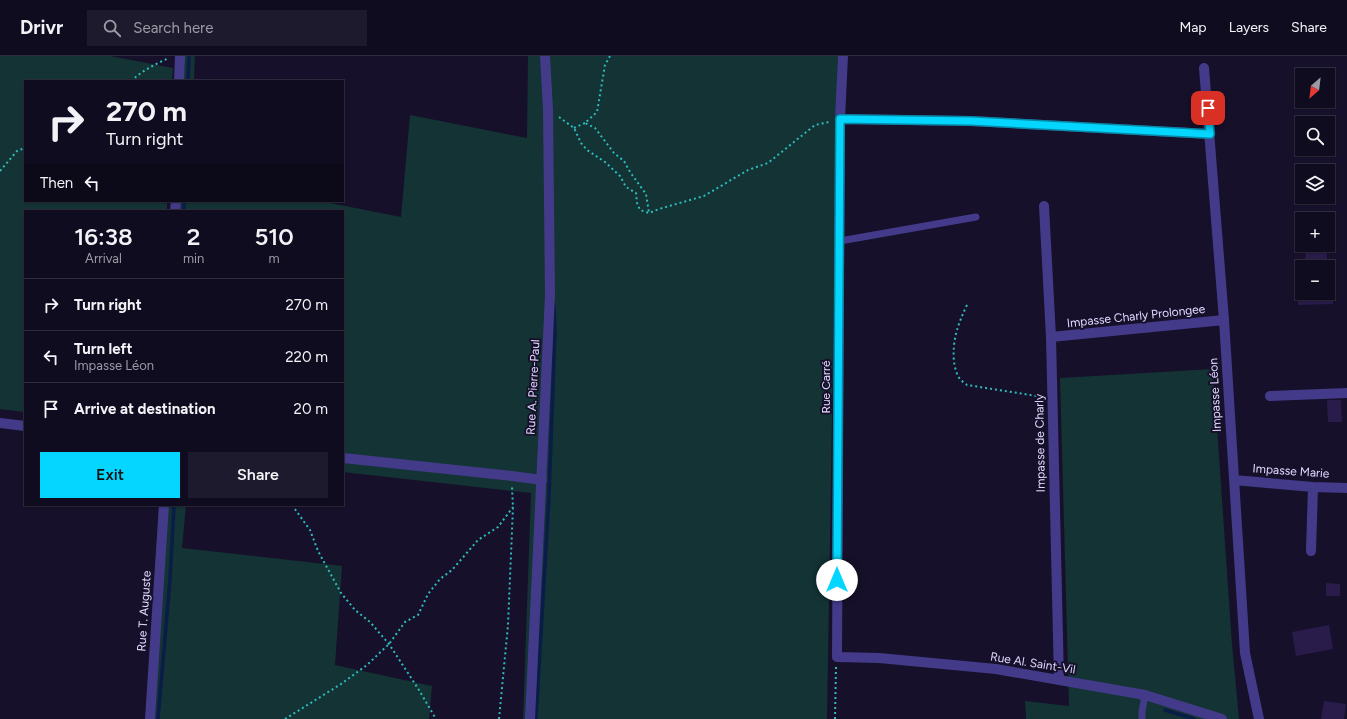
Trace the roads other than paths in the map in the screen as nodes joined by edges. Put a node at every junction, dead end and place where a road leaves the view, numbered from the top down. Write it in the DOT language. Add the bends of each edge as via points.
graph roads {
  1 [pos="180,56"];
  2 [pos="546,56"];
  3 [pos="843,56"];
  4 [pos="1204,68"];
  5 [pos="179,80"];
  6 [pos="840,119"];
  7 [pos="1210,134"];
  8 [pos="1044,206"];
  9 [pos="976,218"];
  10 [pos="840,241"];
  11 [pos="1224,320"];
  12 [pos="1050,337"];
  13 [pos="1347,393"];
  14 [pos="1270,396"];
  15 [pos="0,423"];
  16 [pos="24,426"];
  17 [pos="344,458"];
  18 [pos="542,480"];
  19 [pos="1234,480"];
  20 [pos="1313,487"];
  21 [pos="1347,488"];
  22 [pos="164,506"];
  23 [pos="1311,551"];
  24 [pos="837,657"];
  25 [pos="1059,680"];
  26 [pos="1145,695"];
  27 [pos="150,719"];
  28 [pos="530,719"];
  29 [pos="1142,719"];
  30 [pos="1222,719"];
  31 [pos="1259,719"];
  1 -- 5 [label="street"];
  2 -- 18 [label="street, Rue A. Pierre-Paul" via="550,295"];
  3 -- 6 [label="street, Rue Carré"];
  4 -- 7 [label="street, Impasse Léon"];
  6 -- 7 [label="street" via="971,121"];
  6 -- 10 [label="street, Rue Carré"];
  7 -- 11 [label="street, Impasse Léon"];
  8 -- 12 [label="street, Impasse de Charly"];
  9 -- 10 [label="lane"];
  10 -- 24 [label="street, Rue Carré"];
  11 -- 12 [label="street, Impasse Charly Prolongee"];
  11 -- 19 [label="street, Impasse Léon"];
  12 -- 25 [label="street, Impasse de Charly"];
  13 -- 14 [label="street"];
  15 -- 16 [label="street"];
  17 -- 18 [label="street"];
  18 -- 28 [label="street, Rue A. Pierre-Paul"];
  19 -- 20 [label="street, Impasse Marie"];
  19 -- 31 [label="street, Impasse Léon" via="1245,653"];
  20 -- 21 [label="street, Impasse Marie"];
  20 -- 23 [label="street"];
  22 -- 27 [label="street, Rue T. Auguste"];
  24 -- 25 [label="street, Rue Al. Saint-Vil" via="879,658 996,669"];
  25 -- 26 [label="street, Rue Al. Saint-Vil"];
  26 -- 29 [label="lane"];
  26 -- 30 [label="street, Rue Al. Saint-Vil"];
}
